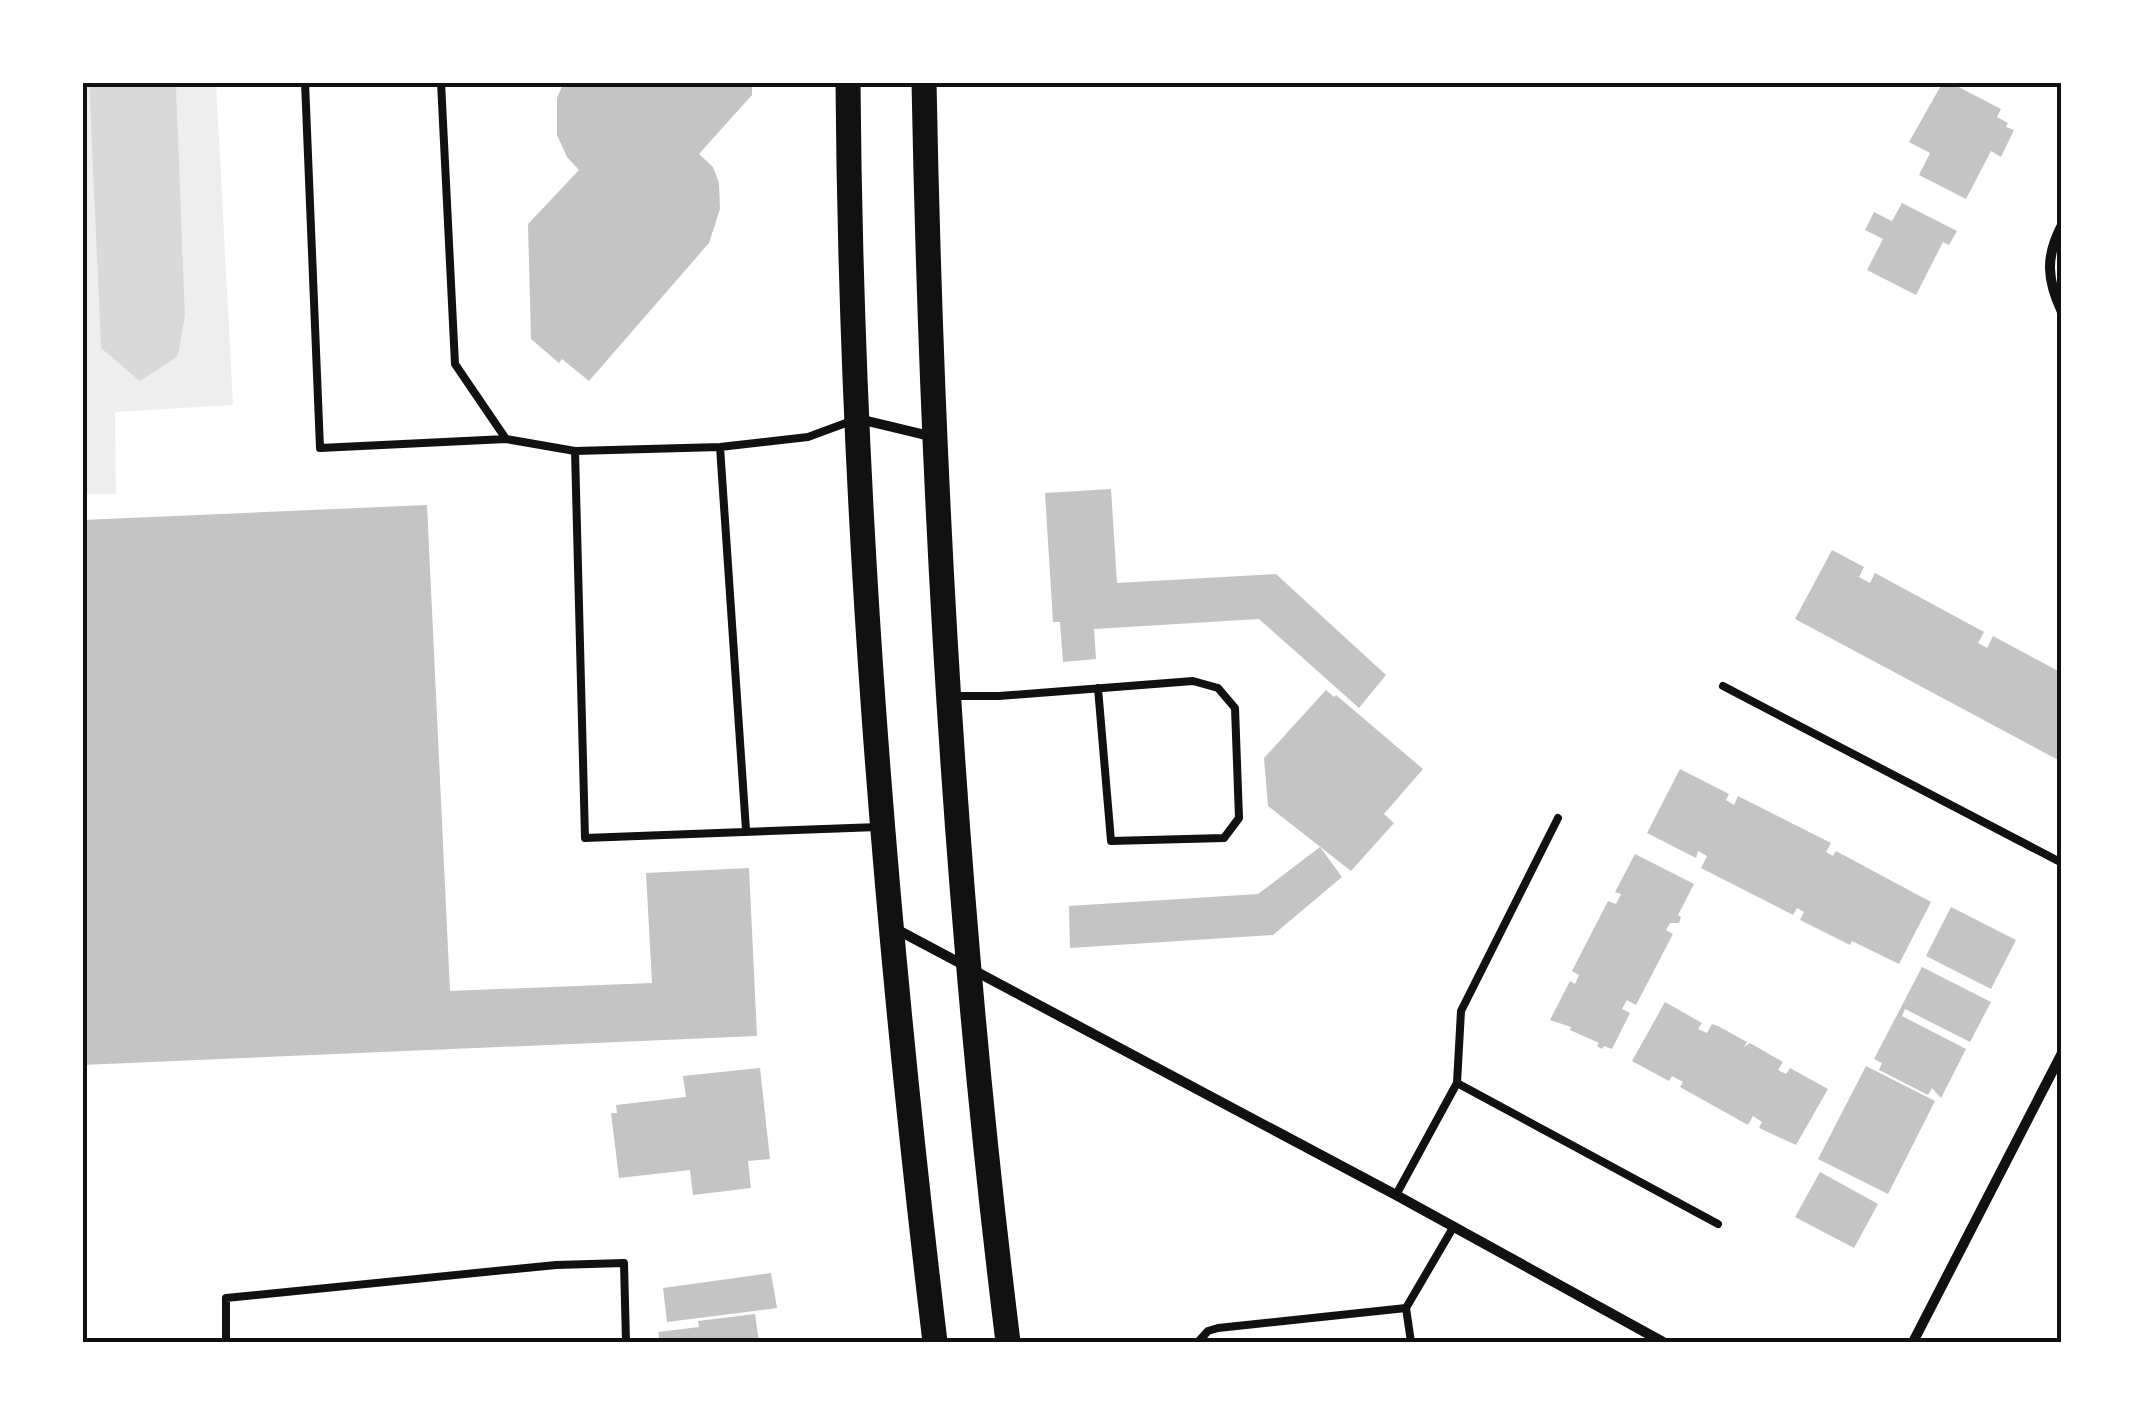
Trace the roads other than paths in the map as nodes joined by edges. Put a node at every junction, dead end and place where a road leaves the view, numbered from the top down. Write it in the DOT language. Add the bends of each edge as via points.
graph roads {
  1 [pos="304,82"];
  2 [pos="442,82"];
  3 [pos="848,82"];
  4 [pos="924,82"];
  5 [pos="2062,225"];
  6 [pos="2062,312"];
  7 [pos="858,419"];
  8 [pos="934,437"];
  9 [pos="506,439"];
  10 [pos="720,447"];
  11 [pos="575,452"];
  12 [pos="1723,686"];
  13 [pos="1098,688"];
  14 [pos="947,696"];
  15 [pos="1558,818"];
  16 [pos="882,826"];
  17 [pos="746,830"];
  18 [pos="2062,864"];
  19 [pos="890,927"];
  20 [pos="970,968"];
  21 [pos="2062,1053"];
  22 [pos="1457,1083"];
  23 [pos="1396,1195"];
  24 [pos="1718,1224"];
  25 [pos="1454,1226"];
  26 [pos="1406,1308"];
  27 [pos="226,1342"];
  28 [pos="626,1342"];
  29 [pos="935,1342"];
  30 [pos="1008,1342"];
  31 [pos="1198,1342"];
  32 [pos="1411,1342"];
  33 [pos="1663,1342"];
  34 [pos="1914,1342"];
  1 -- 9 [label="lane" via="320,448"];
  2 -- 9 [label="lane" via="456,364"];
  3 -- 7 [label="main road"];
  4 -- 8 [label="main road"];
  5 -- 6 [label="street" via="2048,260 2050,288"];
  7 -- 8 [label="street"];
  7 -- 10 [label="lane" via="808,437"];
  7 -- 16 [label="main road"];
  8 -- 14 [label="main road"];
  9 -- 11 [label="lane"];
  10 -- 11 [label="lane"];
  10 -- 17 [label="lane"];
  11 -- 17 [label="lane" via="585,838"];
  12 -- 18 [label="lane"];
  13 -- 13 [label="lane" via="1193,681 1227,698 1235,708 1239,818 1224,838 1112,841"];
  13 -- 14 [label="lane"];
  14 -- 20 [label="main road"];
  15 -- 22 [label="lane" via="1461,1011"];
  16 -- 17 [label="lane"];
  16 -- 19 [label="main road"];
  19 -- 20 [label="street"];
  19 -- 29 [label="main road"];
  20 -- 23 [label="street"];
  20 -- 30 [label="main road"];
  21 -- 34 [label="street"];
  22 -- 23 [label="lane"];
  22 -- 24 [label="lane"];
  23 -- 25 [label="street"];
  25 -- 26 [label="lane"];
  25 -- 33 [label="street"];
  26 -- 31 [label="lane" via="1218,1328"];
  26 -- 32 [label="lane"];
  27 -- 28 [label="lane" via="226,1298 624,1263"];
}
